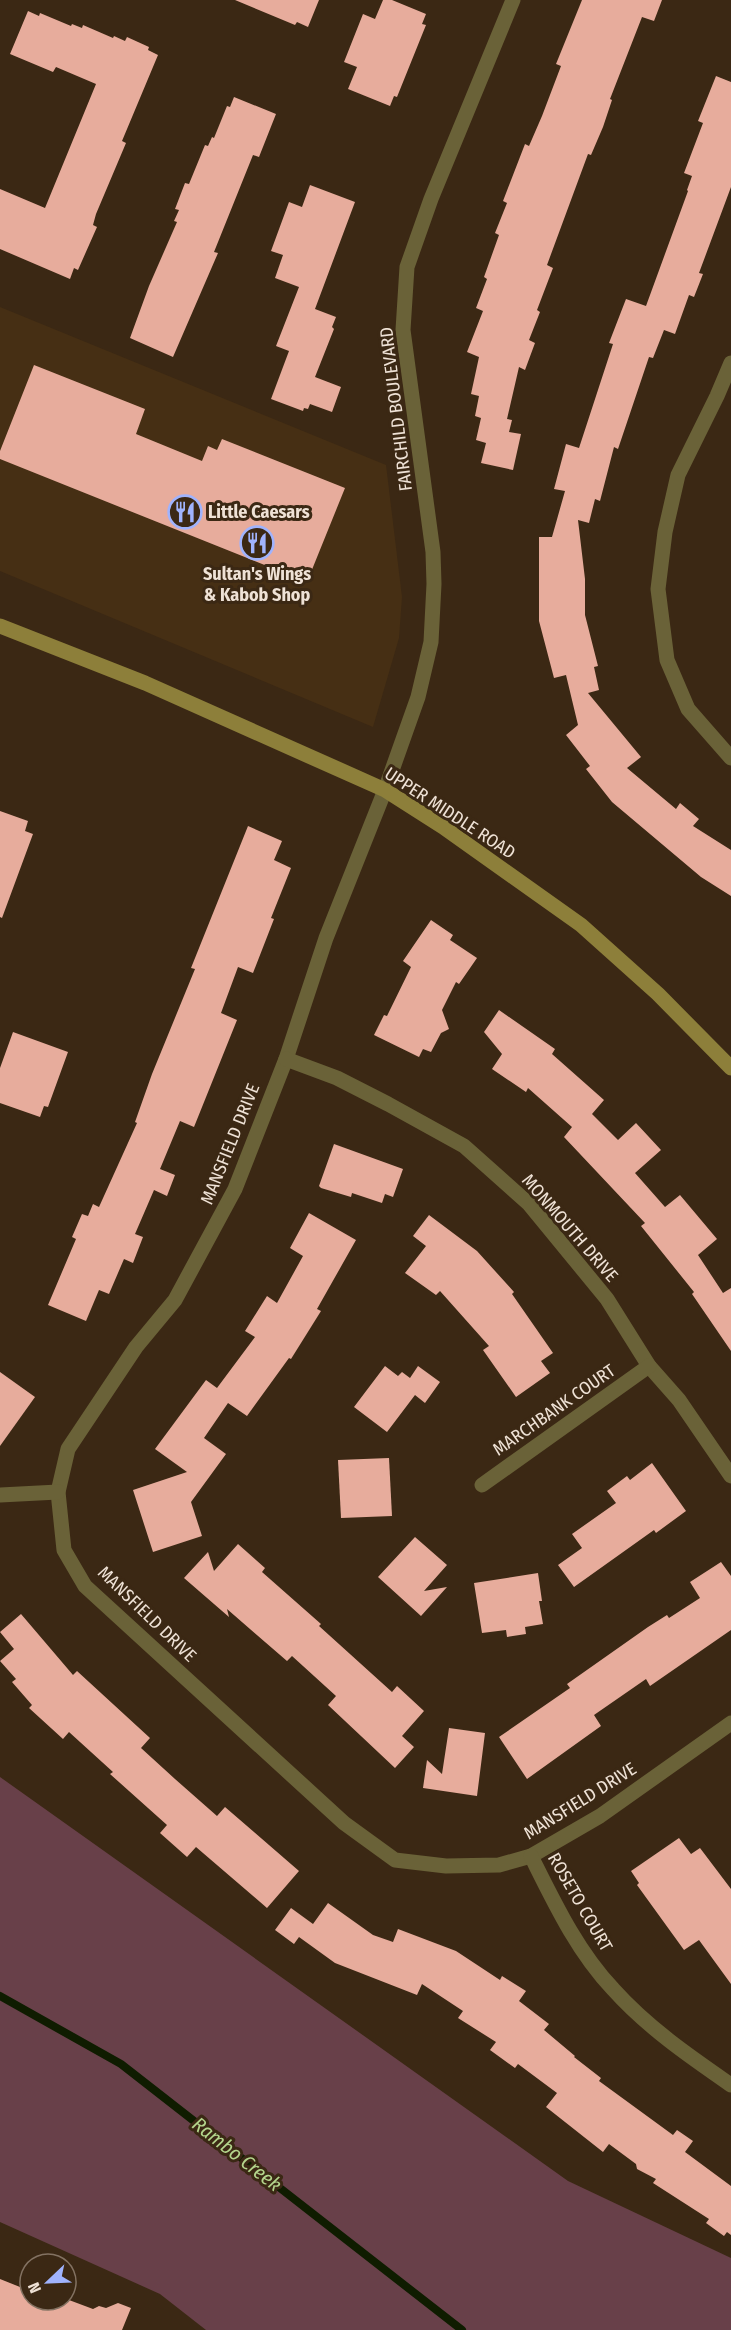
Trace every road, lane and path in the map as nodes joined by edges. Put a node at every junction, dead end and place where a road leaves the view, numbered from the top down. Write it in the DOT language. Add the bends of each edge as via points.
graph roads {
  1 [pos="513,0"];
  2 [pos="731,363"];
  3 [pos="0,626"];
  4 [pos="731,758"];
  5 [pos="385,790"];
  6 [pos="286,1059"];
  7 [pos="731,1068"];
  8 [pos="649,1366"];
  9 [pos="731,1476"];
  10 [pos="482,1485"];
  11 [pos="58,1492"];
  12 [pos="0,1495"];
  13 [pos="731,1723"];
  14 [pos="531,1856"];
  15 [pos="731,2085"];
  1 -- 5 [label="street, FAIRCHILD BOULEVARD" via="431,199 408,267 403,330 434,584 430,642 418,697"];
  2 -- 4 [label="street" via="678,476 665,532 658,589 667,660 688,709"];
  3 -- 5 [label="street, UPPER MIDDLE ROAD" via="145,683"];
  5 -- 6 [label="street, MANSFIELD DRIVE" via="326,938"];
  5 -- 7 [label="street, UPPER MIDDLE ROAD" via="581,925 658,994"];
  6 -- 8 [label="street, MONMOUTH DRIVE" via="338,1078 465,1146 529,1204 607,1299"];
  6 -- 11 [label="street, MANSFIELD DRIVE" via="235,1189 215,1228 175,1300 136,1347 69,1449"];
  8 -- 9 [label="street, MONMOUTH DRIVE" via="679,1400"];
  8 -- 10 [label="street, MARCHBANK COURT"];
  11 -- 12 [label="street"];
  11 -- 14 [label="street, MANSFIELD DRIVE" via="64,1550 85,1586 344,1823 394,1860 446,1866 499,1865"];
  13 -- 14 [label="street, MANSFIELD DRIVE" via="600,1816"];
  14 -- 15 [label="street, ROSETO COURT" via="563,1919 612,1989 659,2033"];
}
